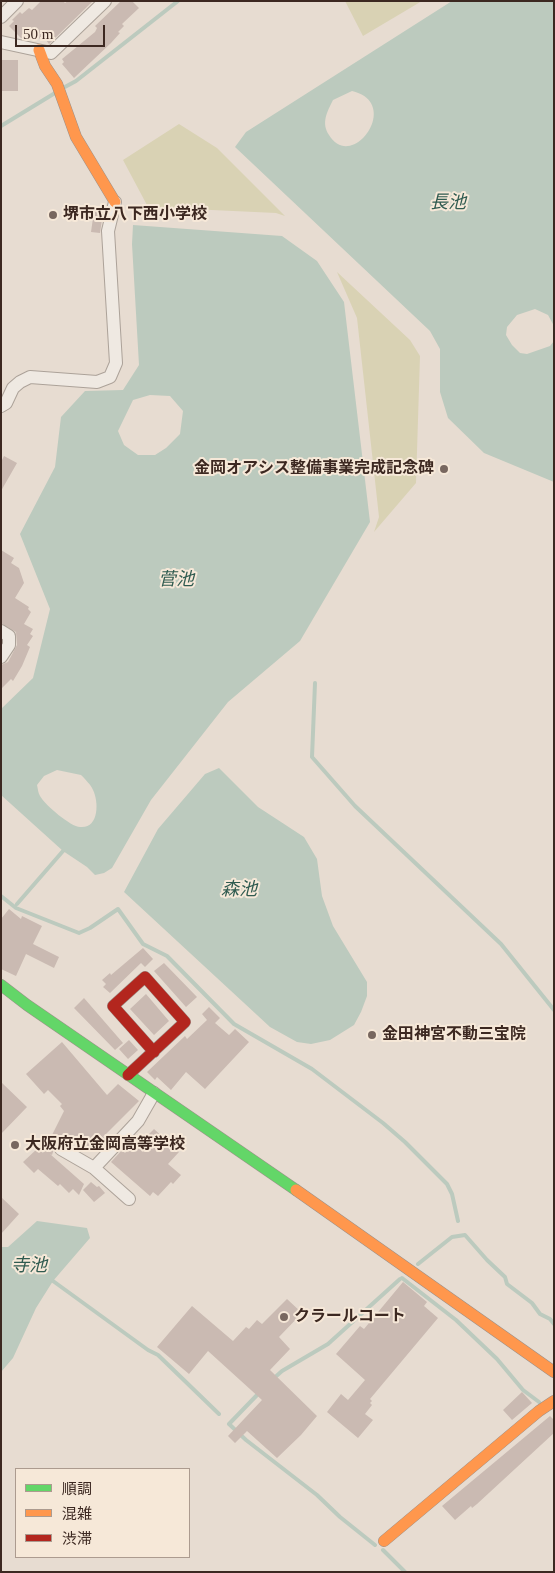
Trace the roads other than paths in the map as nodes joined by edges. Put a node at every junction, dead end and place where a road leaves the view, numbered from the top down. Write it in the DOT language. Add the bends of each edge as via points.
graph roads {
  1 [pos="17,1"];
  2 [pos="105,1"];
  3 [pos="1,16"];
  4 [pos="1,42"];
  5 [pos="39,50"];
  6 [pos="115,202"];
  7 [pos="1,406"];
  8 [pos="1,632"];
  9 [pos="1,657"];
  10 [pos="1,985"];
  11 [pos="154,1052"];
  12 [pos="128,1075"];
  13 [pos="154,1093"];
  14 [pos="61,1149"];
  15 [pos="94,1168"];
  16 [pos="129,1199"];
  17 [pos="554,1372"];
  18 [pos="554,1401"];
  19 [pos="384,1542"];
  1 -- 3 [label="street"];
  2 -- 5 [label="street" via="50,53"];
  4 -- 5 [label="street"];
  5 -- 6 [label="street" via="57,84 76,137"];
  6 -- 7 [label="street" via="108,231 116,364 110,377 97,382 30,377 13,388"];
  8 -- 9 [label="street" via="9,636 9,645"];
  10 -- 12 [label="street"];
  11 -- 11 [label="street" via="185,1022 145,977 113,1006"];
  11 -- 12 [label="street"];
  12 -- 13 [label="street"];
  13 -- 15 [label="street" via="138,1121"];
  13 -- 17 [label="street"];
  14 -- 15 [label="street"];
  15 -- 16 [label="street"];
  18 -- 19 [label="street"];
}
